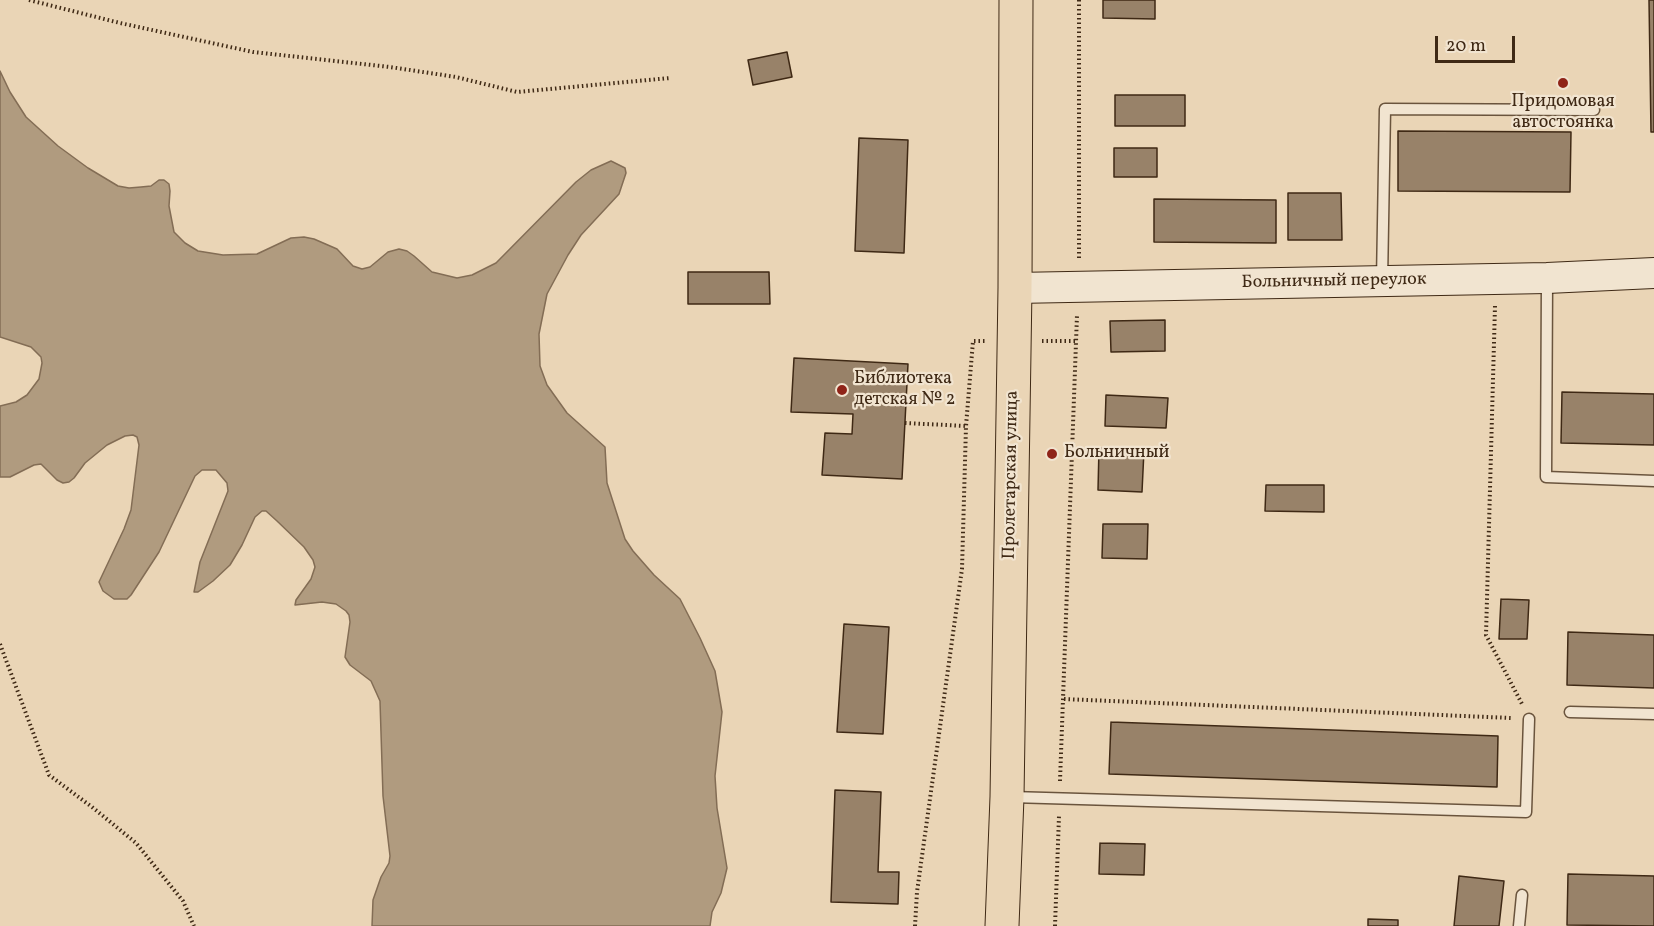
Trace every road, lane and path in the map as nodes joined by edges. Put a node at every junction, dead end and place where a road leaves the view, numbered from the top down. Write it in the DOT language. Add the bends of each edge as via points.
graph roads {
  1 [pos="29,0"];
  2 [pos="1079,0"];
  3 [pos="1014,8"];
  4 [pos="670,78"];
  5 [pos="1594,110"];
  6 [pos="1654,273"];
  7 [pos="1079,277"];
  8 [pos="1547,278"];
  9 [pos="1496,279"];
  10 [pos="1382,281"];
  11 [pos="1015,288"];
  12 [pos="905,423"];
  13 [pos="1654,481"];
  14 [pos="0,644"];
  15 [pos="1064,699"];
  16 [pos="1570,712"];
  17 [pos="1654,714"];
  18 [pos="1529,719"];
  19 [pos="1007,797"];
  20 [pos="1060,798"];
  21 [pos="1522,895"];
  22 [pos="194,926"];
  23 [pos="915,926"];
  24 [pos="1002,926"];
  25 [pos="1055,926"];
  26 [pos="1519,926"];
  1 -- 4 [label="path" via="253,52 456,77 517,92"];
  2 -- 7 [label="path"];
  3 -- 11 [label="main road, Пролетарская улица"];
  5 -- 10 [label="lane" via="1385,109"];
  6 -- 8 [label="street, Больничный переулок"];
  7 -- 10 [label="street, Больничный переулок"];
  7 -- 11 [label="street, Больничный переулок"];
  7 -- 15 [label="path"];
  8 -- 9 [label="street, Больничный переулок"];
  8 -- 13 [label="lane" via="1546,477"];
  9 -- 10 [label="street, Больничный переулок"];
  9 -- 18 [label="path" via="1486,635"];
  11 -- 19 [label="main road, Пролетарская улица"];
  12 -- 23 [label="path" via="966,426 962,569"];
  14 -- 22 [label="path" via="49,775 136,843 183,901"];
  15 -- 18 [label="path"];
  15 -- 20 [label="path"];
  16 -- 17 [label="lane"];
  18 -- 20 [label="lane" via="1526,812"];
  19 -- 20 [label="lane"];
  19 -- 24 [label="main road, Пролетарская улица"];
  20 -- 25 [label="path"];
  21 -- 26 [label="lane"];
}
